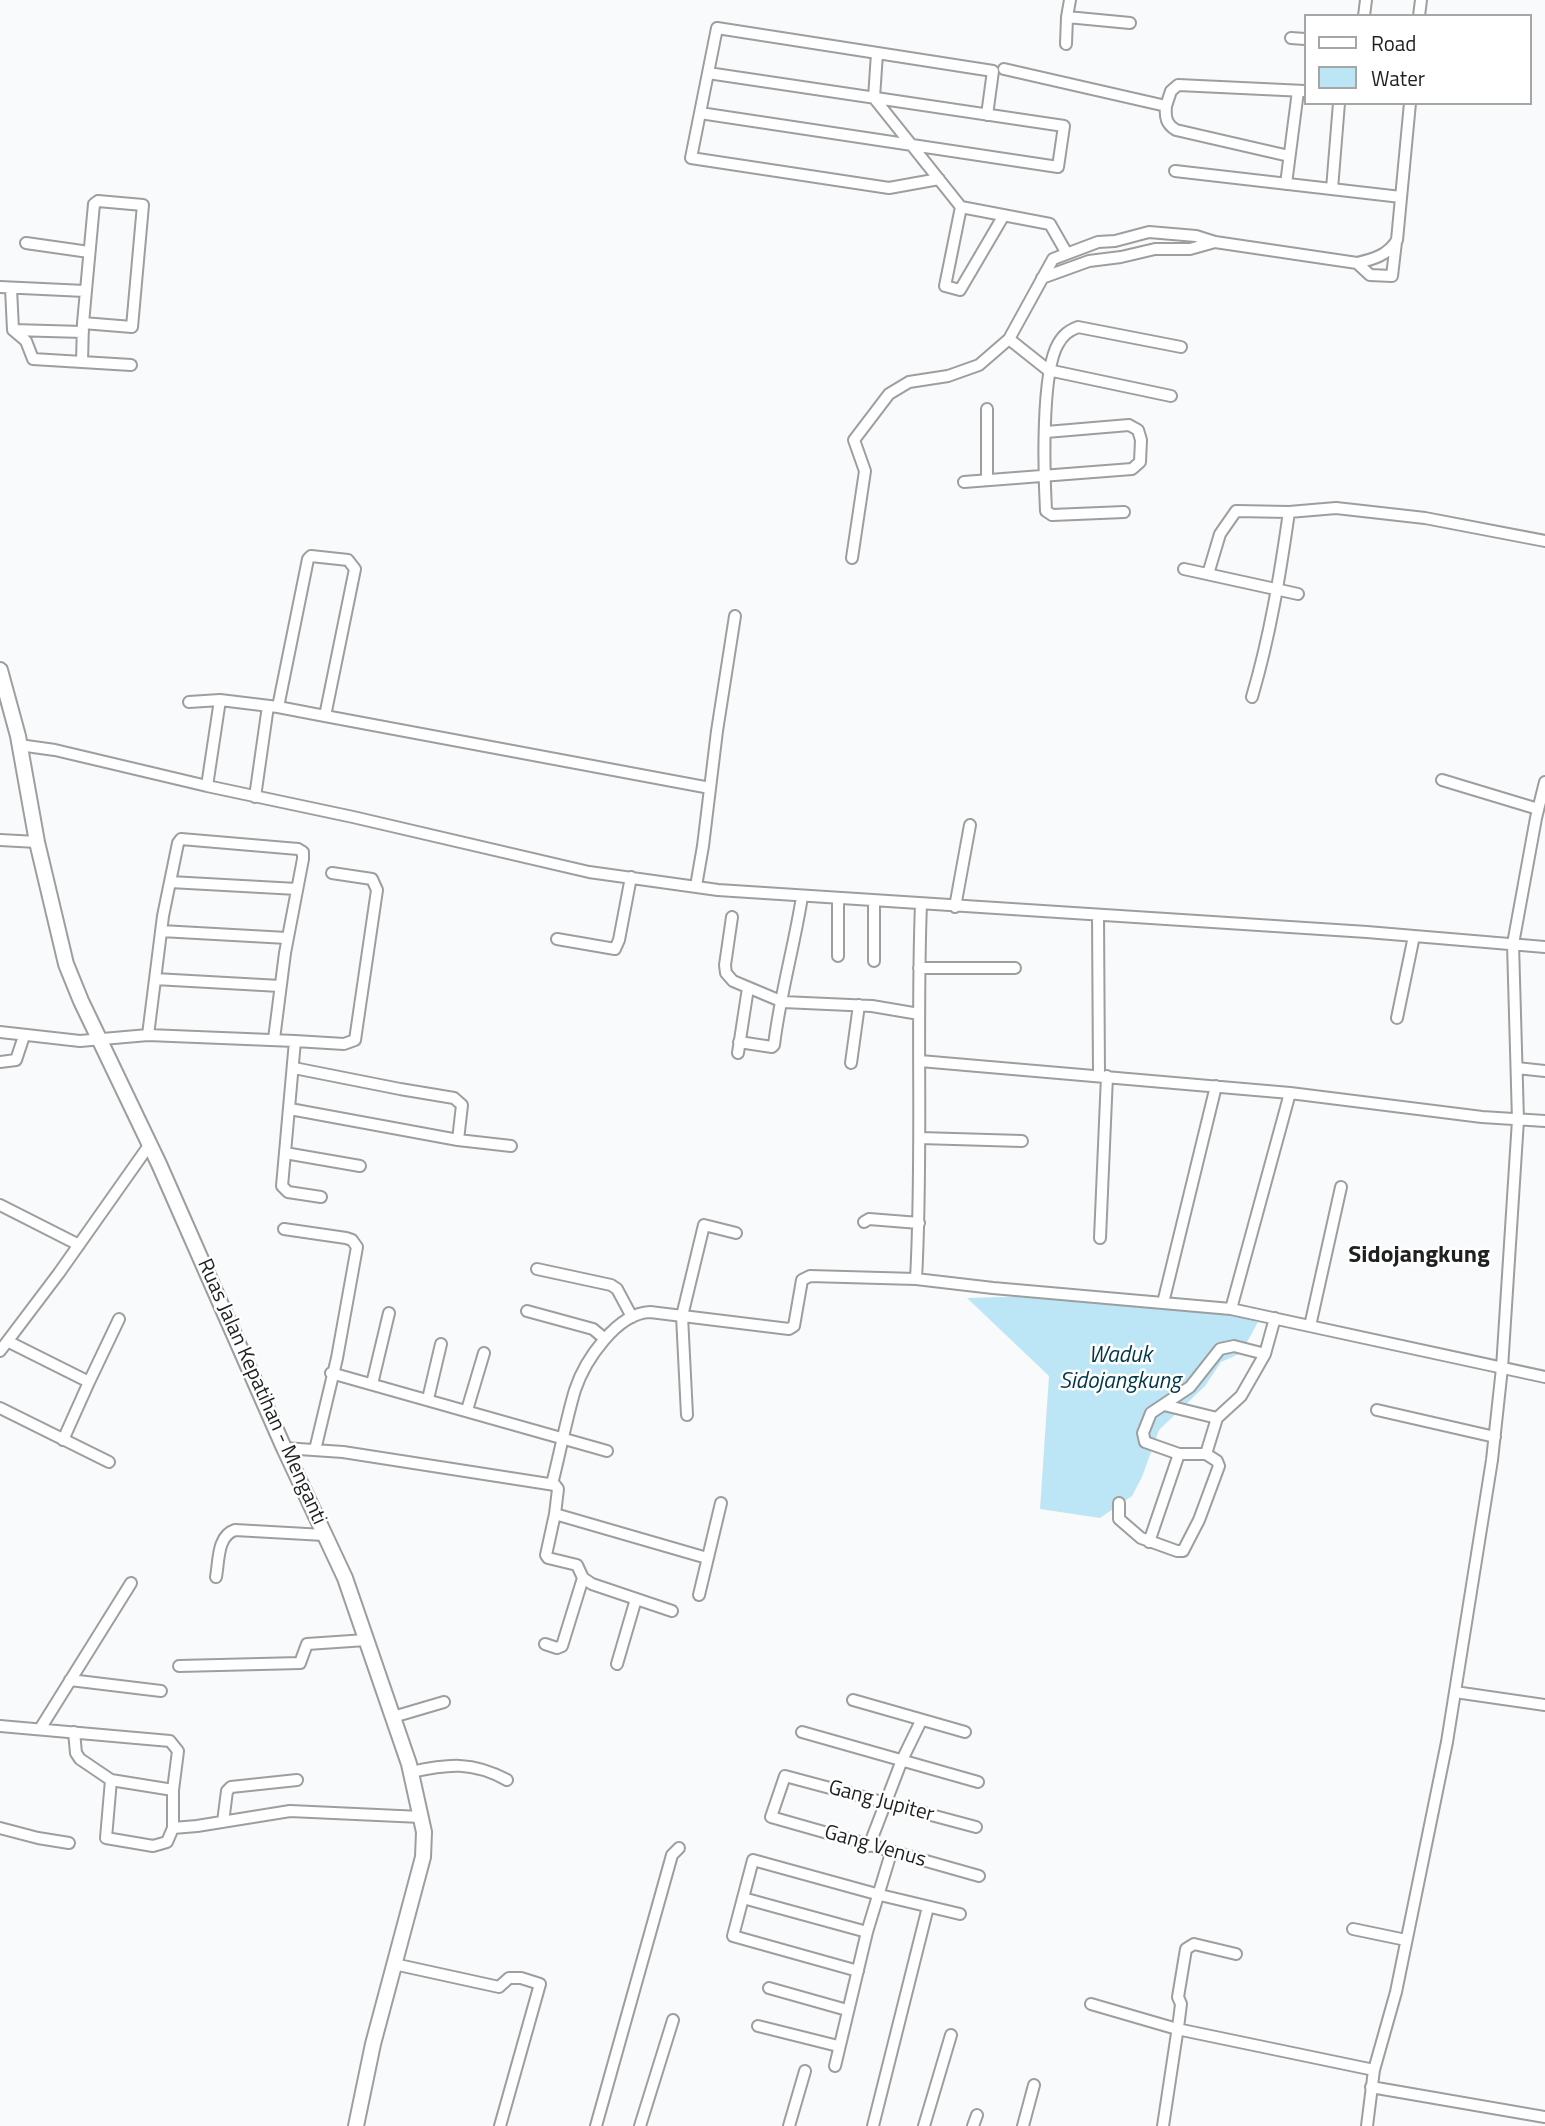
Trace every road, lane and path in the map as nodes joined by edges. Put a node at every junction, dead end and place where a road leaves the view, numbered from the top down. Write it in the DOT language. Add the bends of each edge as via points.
graph roads {
  1 [pos="1070,0"];
  2 [pos="1066,17"];
  3 [pos="1130,23"];
  4 [pos="1291,38"];
  5 [pos="1304,39"];
  6 [pos="1066,44"];
  7 [pos="877,53"];
  8 [pos="1004,69"];
  9 [pos="708,73"];
  10 [pos="1302,91"];
  11 [pos="874,98"];
  12 [pos="1339,105"];
  13 [pos="1410,105"];
  14 [pos="1166,106"];
  15 [pos="700,113"];
  16 [pos="987,115"];
  17 [pos="912,145"];
  18 [pos="1290,156"];
  19 [pos="1175,171"];
  20 [pos="939,179"];
  21 [pos="1286,184"];
  22 [pos="1332,189"];
  23 [pos="1401,197"];
  24 [pos="961,207"];
  25 [pos="1004,215"];
  26 [pos="1397,240"];
  27 [pos="1115,241"];
  28 [pos="1215,242"];
  29 [pos="26,243"];
  30 [pos="89,252"];
  31 [pos="1066,252"];
  32 [pos="1121,257"];
  33 [pos="1357,263"];
  34 [pos="1042,278"];
  35 [pos="5,287"];
  36 [pos="85,291"];
  37 [pos="83,327"];
  38 [pos="13,330"];
  39 [pos="1009,339"];
  40 [pos="1181,347"];
  41 [pos="82,362"];
  42 [pos="131,365"];
  43 [pos="1048,370"];
  44 [pos="1171,396"];
  45 [pos="987,409"];
  46 [pos="1046,432"];
  47 [pos="1044,476"];
  48 [pos="987,480"];
  49 [pos="964,482"];
  50 [pos="1124,512"];
  51 [pos="1289,512"];
  52 [pos="1545,541"];
  53 [pos="852,558"];
  54 [pos="1184,569"];
  55 [pos="1208,574"];
  56 [pos="1278,590"];
  57 [pos="1298,594"];
  58 [pos="735,616"];
  59 [pos="0,670"];
  60 [pos="1252,697"];
  61 [pos="220,700"];
  62 [pos="189,702"];
  63 [pos="273,707"];
  64 [pos="325,716"];
  65 [pos="19,745"];
  66 [pos="1442,780"];
  67 [pos="1545,782"];
  68 [pos="207,786"];
  69 [pos="710,788"];
  70 [pos="255,797"];
  71 [pos="1538,808"];
  72 [pos="970,825"];
  73 [pos="1540,827"];
  74 [pos="0,840"];
  75 [pos="37,842"];
  76 [pos="332,873"];
  77 [pos="631,877"];
  78 [pos="170,882"];
  79 [pos="696,886"];
  80 [pos="297,889"];
  81 [pos="802,897"];
  82 [pos="838,899"];
  83 [pos="874,901"];
  84 [pos="921,904"];
  85 [pos="955,907"];
  86 [pos="1098,915"];
  87 [pos="732,917"];
  88 [pos="161,931"];
  89 [pos="1414,936"];
  90 [pos="287,939"];
  91 [pos="557,939"];
  92 [pos="1513,944"];
  93 [pos="1545,947"];
  94 [pos="838,956"];
  95 [pos="874,961"];
  96 [pos="919,968"];
  97 [pos="1015,968"];
  98 [pos="155,979"];
  99 [pos="280,986"];
  100 [pos="748,988"];
  101 [pos="780,1001"];
  102 [pos="859,1005"];
  103 [pos="919,1014"];
  104 [pos="1396,1018"];
  105 [pos="0,1032"];
  106 [pos="148,1035"];
  107 [pos="24,1036"];
  108 [pos="274,1039"];
  109 [pos="101,1041"];
  110 [pos="295,1041"];
  111 [pos="920,1061"];
  112 [pos="0,1062"];
  113 [pos="851,1063"];
  114 [pos="294,1068"];
  115 [pos="1517,1068"];
  116 [pos="1545,1071"];
  117 [pos="1103,1075"];
  118 [pos="1216,1086"];
  119 [pos="1290,1093"];
  120 [pos="290,1109"];
  121 [pos="1518,1119"];
  122 [pos="1545,1121"];
  123 [pos="920,1138"];
  124 [pos="458,1140"];
  125 [pos="1022,1141"];
  126 [pos="150,1144"];
  127 [pos="511,1146"];
  128 [pos="285,1153"];
  129 [pos="359,1166"];
  130 [pos="1341,1187"];
  131 [pos="321,1196"];
  132 [pos="0,1205"];
  133 [pos="864,1222"];
  134 [pos="919,1223"];
  135 [pos="284,1229"];
  136 [pos="736,1233"];
  137 [pos="1100,1238"];
  138 [pos="79,1245"];
  139 [pos="537,1269"];
  140 [pos="916,1279"];
  141 [pos="1163,1303"];
  142 [pos="1231,1309"];
  143 [pos="527,1311"];
  144 [pos="389,1314"];
  145 [pos="682,1316"];
  146 [pos="632,1317"];
  147 [pos="1275,1318"];
  148 [pos="119,1319"];
  149 [pos="1310,1326"];
  150 [pos="606,1339"];
  151 [pos="9,1342"];
  152 [pos="441,1344"];
  153 [pos="0,1350"];
  154 [pos="484,1353"];
  155 [pos="1265,1354"];
  156 [pos="1502,1368"];
  157 [pos="331,1373"];
  158 [pos="1545,1377"];
  159 [pos="89,1382"];
  160 [pos="372,1384"];
  161 [pos="428,1399"];
  162 [pos="1164,1405"];
  163 [pos="0,1408"];
  164 [pos="467,1410"];
  165 [pos="1377,1410"];
  166 [pos="687,1415"];
  167 [pos="1217,1418"];
  168 [pos="1494,1437"];
  169 [pos="564,1438"];
  170 [pos="62,1440"];
  171 [pos="284,1448"];
  172 [pos="315,1450"];
  173 [pos="607,1451"];
  174 [pos="1180,1454"];
  175 [pos="1206,1454"];
  176 [pos="109,1462"];
  177 [pos="552,1484"];
  178 [pos="721,1503"];
  179 [pos="1118,1503"];
  180 [pos="555,1514"];
  181 [pos="324,1535"];
  182 [pos="1149,1542"];
  183 [pos="707,1558"];
  184 [pos="216,1577"];
  185 [pos="583,1578"];
  186 [pos="131,1583"];
  187 [pos="699,1595"];
  188 [pos="636,1599"];
  189 [pos="672,1611"];
  190 [pos="366,1640"];
  191 [pos="545,1644"];
  192 [pos="617,1664"];
  193 [pos="179,1666"];
  194 [pos="70,1681"];
  195 [pos="160,1691"];
  196 [pos="1455,1692"];
  197 [pos="853,1700"];
  198 [pos="444,1702"];
  199 [pos="1545,1705"];
  200 [pos="393,1717"];
  201 [pos="921,1721"];
  202 [pos="0,1726"];
  203 [pos="40,1729"];
  204 [pos="74,1732"];
  205 [pos="802,1732"];
  206 [pos="965,1732"];
  207 [pos="902,1760"];
  208 [pos="411,1772"];
  209 [pos="111,1780"];
  210 [pos="297,1780"];
  211 [pos="507,1780"];
  212 [pos="978,1782"];
  213 [pos="173,1790"];
  214 [pos="886,1804"];
  215 [pos="421,1817"];
  216 [pos="771,1817"];
  217 [pos="223,1822"];
  218 [pos="976,1827"];
  219 [pos="173,1828"];
  220 [pos="1,1832"];
  221 [pos="69,1843"];
  222 [pos="869,1846"];
  223 [pos="679,1848"];
  224 [pos="891,1853"];
  225 [pos="979,1876"];
  226 [pos="880,1895"];
  227 [pos="743,1898"];
  228 [pos="928,1907"];
  229 [pos="960,1914"];
  230 [pos="1353,1929"];
  231 [pos="867,1932"];
  232 [pos="1406,1940"];
  233 [pos="1236,1954"];
  234 [pos="394,1964"];
  235 [pos="858,1970"];
  236 [pos="769,1988"];
  237 [pos="1091,2004"];
  238 [pos="848,2010"];
  239 [pos="673,2020"];
  240 [pos="758,2026"];
  241 [pos="1177,2029"];
  242 [pos="951,2035"];
  243 [pos="838,2046"];
  244 [pos="835,2067"];
  245 [pos="1374,2070"];
  246 [pos="805,2071"];
  247 [pos="1034,2085"];
  248 [pos="1371,2087"];
  249 [pos="1545,2117"];
  250 [pos="356,2126"];
  251 [pos="500,2126"];
  252 [pos="596,2126"];
  253 [pos="640,2126"];
  254 [pos="789,2126"];
  255 [pos="873,2126"];
  256 [pos="924,2126"];
  257 [pos="1023,2126"];
  258 [pos="1163,2126"];
  259 [pos="1367,2126"];
  1 -- 2 [label="street"];
  2 -- 3 [label="street"];
  2 -- 6 [label="street"];
  4 -- 5 [label="street"];
  7 -- 9 [label="street" via="717,28"];
  7 -- 11 [label="street"];
  7 -- 16 [label="street" via="993,71"];
  8 -- 14 [label="street"];
  9 -- 11 [label="street"];
  9 -- 15 [label="street"];
  10 -- 14 [label="street" via="1178,85"];
  10 -- 18 [label="street"];
  11 -- 16 [label="street"];
  11 -- 17 [label="street"];
  12 -- 22 [label="street"];
  13 -- 23 [label="street"];
  14 -- 18 [label="street" via="1165,117 1176,130"];
  15 -- 17 [label="street"];
  15 -- 20 [label="street" via="691,158 889,188"];
  16 -- 17 [label="street" via="1064,126 1058,167"];
  17 -- 20 [label="street"];
  18 -- 21 [label="street"];
  19 -- 21 [label="street"];
  20 -- 24 [label="street"];
  21 -- 22 [label="street"];
  22 -- 23 [label="street"];
  23 -- 26 [label="street"];
  24 -- 25 [label="street"];
  24 -- 25 [label="street" via="945,286 960,290"];
  25 -- 31 [label="street" via="1050,224"];
  26 -- 33 [label="street" via="1375,259"];
  26 -- 33 [label="street" via="1392,276 1370,275"];
  27 -- 28 [label="street" via="1149,232"];
  27 -- 31 [label="street"];
  27 -- 32 [label="street"];
  28 -- 32 [label="street"];
  28 -- 33 [label="street"];
  29 -- 30 [label="street"];
  30 -- 36 [label="street"];
  30 -- 37 [label="street" via="95,202 143,205 132,327"];
  31 -- 34 [label="street" via="1054,259"];
  32 -- 34 [label="street" via="1089,261"];
  34 -- 39 [label="street"];
  35 -- 36 [label="street"];
  35 -- 38 [label="street"];
  36 -- 37 [label="street"];
  37 -- 38 [label="street"];
  37 -- 41 [label="street"];
  38 -- 41 [label="street" via="26,341 33,359"];
  39 -- 43 [label="street"];
  39 -- 53 [label="street" via="979,365 909,382 890,394 854,440 865,471"];
  40 -- 43 [label="street" via="1078,327 1061,339"];
  41 -- 42 [label="street"];
  43 -- 44 [label="street"];
  43 -- 46 [label="street"];
  45 -- 48 [label="street"];
  46 -- 47 [label="street"];
  46 -- 47 [label="street" via="1129,425 1138,430 1141,440 1140,462 1132,469"];
  47 -- 48 [label="street"];
  47 -- 50 [label="street" via="1046,510 1052,515"];
  48 -- 49 [label="street"];
  51 -- 52 [label="street" via="1336,508 1425,518"];
  51 -- 55 [label="street" via="1236,511 1220,534"];
  51 -- 56 [label="street"];
  54 -- 55 [label="street"];
  55 -- 56 [label="street"];
  56 -- 57 [label="street"];
  56 -- 60 [label="street"];
  58 -- 69 [label="street"];
  59 -- 65 [label="main road, Ruas Jalan Kepatihan - Menganti"];
  61 -- 62 [label="street"];
  61 -- 63 [label="street"];
  61 -- 68 [label="street"];
  63 -- 64 [label="street"];
  63 -- 64 [label="street" via="307,559 348,561 355,569"];
  63 -- 70 [label="street"];
  64 -- 69 [label="street"];
  65 -- 68 [label="street"];
  65 -- 75 [label="main road, Ruas Jalan Kepatihan - Menganti"];
  66 -- 71 [label="street"];
  67 -- 71 [label="street"];
  68 -- 70 [label="street"];
  69 -- 79 [label="street"];
  70 -- 77 [label="street" via="589,872"];
  71 -- 73 [label="street"];
  72 -- 85 [label="street"];
  73 -- 92 [label="street"];
  74 -- 75 [label="street"];
  75 -- 109 [label="main road, Ruas Jalan Kepatihan - Menganti" via="66,964"];
  76 -- 110 [label="street" via="372,879 377,890 355,1040 344,1044"];
  77 -- 79 [label="street"];
  77 -- 91 [label="street" via="615,949"];
  78 -- 80 [label="street"];
  78 -- 80 [label="street" via="181,839 299,849 303,859"];
  78 -- 88 [label="street"];
  79 -- 81 [label="street"];
  80 -- 90 [label="street"];
  81 -- 82 [label="street"];
  81 -- 101 [label="street"];
  82 -- 83 [label="street"];
  82 -- 94 [label="street"];
  83 -- 84 [label="street"];
  83 -- 95 [label="street"];
  84 -- 85 [label="street"];
  84 -- 96 [label="street"];
  85 -- 86 [label="street"];
  86 -- 89 [label="street"];
  86 -- 117 [label="street"];
  87 -- 100 [label="street" via="726,973"];
  88 -- 90 [label="street"];
  88 -- 98 [label="street"];
  89 -- 92 [label="street"];
  89 -- 104 [label="street"];
  90 -- 99 [label="street"];
  92 -- 93 [label="street"];
  92 -- 115 [label="street"];
  96 -- 97 [label="street"];
  96 -- 103 [label="street"];
  98 -- 99 [label="street"];
  98 -- 106 [label="street"];
  99 -- 108 [label="street"];
  100 -- 101 [label="street"];
  100 -- 101 [label="street" via="739,1047 772,1047"];
  101 -- 102 [label="street"];
  102 -- 103 [label="street"];
  102 -- 113 [label="street"];
  103 -- 111 [label="street"];
  105 -- 107 [label="street"];
  106 -- 108 [label="street"];
  106 -- 109 [label="street"];
  107 -- 109 [label="street"];
  107 -- 112 [label="street" via="16,1060"];
  108 -- 110 [label="street"];
  109 -- 126 [label="main road, Ruas Jalan Kepatihan - Menganti"];
  110 -- 114 [label="street"];
  111 -- 117 [label="street"];
  111 -- 123 [label="street"];
  114 -- 120 [label="street"];
  114 -- 124 [label="street" via="454,1098 462,1105"];
  115 -- 116 [label="street"];
  115 -- 121 [label="street"];
  117 -- 118 [label="street"];
  117 -- 137 [label="street"];
  118 -- 119 [label="street"];
  118 -- 141 [label="street"];
  119 -- 121 [label="street"];
  119 -- 142 [label="street"];
  120 -- 124 [label="street"];
  120 -- 128 [label="street"];
  121 -- 122 [label="street"];
  121 -- 156 [label="street"];
  123 -- 125 [label="street"];
  123 -- 134 [label="street"];
  124 -- 127 [label="street"];
  126 -- 138 [label="street"];
  126 -- 171 [label="main road, Ruas Jalan Kepatihan - Menganti"];
  128 -- 129 [label="street"];
  128 -- 131 [label="street" via="283,1189"];
  130 -- 149 [label="street"];
  132 -- 138 [label="street"];
  133 -- 134 [label="street"];
  134 -- 140 [label="street"];
  135 -- 157 [label="street" via="356,1243"];
  136 -- 145 [label="street" via="704,1225"];
  138 -- 151 [label="street"];
  139 -- 146 [label="street" via="611,1285"];
  140 -- 141 [label="street"];
  140 -- 145 [label="street" via="810,1276 802,1280 794,1325 789,1329"];
  141 -- 142 [label="street"];
  142 -- 147 [label="street"];
  143 -- 150 [label="street" via="593,1329"];
  144 -- 160 [label="street"];
  145 -- 146 [label="street" via="650,1311"];
  145 -- 166 [label="street"];
  146 -- 150 [label="street"];
  147 -- 149 [label="street"];
  147 -- 155 [label="street"];
  148 -- 159 [label="street"];
  149 -- 156 [label="street"];
  150 -- 169 [label="street" via="576,1388"];
  151 -- 153 [label="street"];
  151 -- 159 [label="street"];
  152 -- 161 [label="street"];
  154 -- 164 [label="street"];
  155 -- 162 [label="street" via="1234,1346 1220,1349 1190,1387"];
  155 -- 167 [label="street" via="1241,1396"];
  156 -- 158 [label="street"];
  156 -- 168 [label="street"];
  157 -- 160 [label="street"];
  157 -- 172 [label="street"];
  159 -- 170 [label="street"];
  160 -- 161 [label="street"];
  161 -- 164 [label="street"];
  162 -- 167 [label="street"];
  162 -- 174 [label="street" via="1145,1423 1144,1442"];
  163 -- 170 [label="street"];
  164 -- 169 [label="street"];
  165 -- 168 [label="street"];
  167 -- 175 [label="street"];
  168 -- 196 [label="street"];
  169 -- 173 [label="street"];
  169 -- 177 [label="street"];
  170 -- 176 [label="street"];
  171 -- 172 [label="street"];
  171 -- 181 [label="main road, Ruas Jalan Kepatihan - Menganti"];
  172 -- 177 [label="street"];
  174 -- 175 [label="street"];
  174 -- 182 [label="street"];
  175 -- 182 [label="street" via="1219,1466 1185,1549"];
  177 -- 180 [label="street" via="558,1489"];
  178 -- 183 [label="street"];
  179 -- 182 [label="street" via="1119,1519"];
  180 -- 183 [label="street"];
  180 -- 185 [label="street" via="546,1555 578,1565"];
  181 -- 184 [label="street" via="235,1530 224,1537"];
  181 -- 190 [label="main road, Ruas Jalan Kepatihan - Menganti" via="345,1578"];
  183 -- 187 [label="street"];
  185 -- 188 [label="street"];
  185 -- 191 [label="street" via="562,1646"];
  186 -- 194 [label="street"];
  188 -- 189 [label="street"];
  188 -- 192 [label="street"];
  190 -- 193 [label="street" via="307,1644 300,1663"];
  190 -- 200 [label="main road, Ruas Jalan Kepatihan - Menganti"];
  194 -- 195 [label="street"];
  194 -- 203 [label="street"];
  196 -- 199 [label="street"];
  196 -- 232 [label="street"];
  197 -- 201 [label="street"];
  198 -- 200 [label="street"];
  200 -- 208 [label="main road, Ruas Jalan Kepatihan - Menganti"];
  201 -- 206 [label="street"];
  201 -- 207 [label="street"];
  202 -- 203 [label="street"];
  203 -- 204 [label="street"];
  204 -- 209 [label="street" via="80,1759"];
  204 -- 213 [label="street" via="170,1741 178,1751"];
  205 -- 207 [label="street"];
  207 -- 212 [label="street"];
  207 -- 214 [label="street"];
  208 -- 211 [label="street" via="459,1764"];
  208 -- 215 [label="main road, Ruas Jalan Kepatihan - Menganti"];
  209 -- 213 [label="street"];
  209 -- 219 [label="street" via="106,1838 153,1846 167,1842"];
  210 -- 217 [label="street" via="231,1787 226,1791"];
  213 -- 219 [label="street"];
  214 -- 216 [label="street, Gang Jupiter" via="785,1776"];
  214 -- 218 [label="street, Gang Jupiter"];
  214 -- 222 [label="street"];
  215 -- 217 [label="street" via="290,1811"];
  215 -- 234 [label="main road, Ruas Jalan Kepatihan - Menganti" via="423,1857"];
  216 -- 222 [label="street, Gang Venus"];
  217 -- 219 [label="street"];
  220 -- 221 [label="street"];
  222 -- 224 [label="street, Gang Venus"];
  223 -- 252 [label="street" via="672,1855"];
  224 -- 225 [label="street, Gang Venus"];
  224 -- 226 [label="street"];
  226 -- 227 [label="street" via="753,1860"];
  226 -- 228 [label="street"];
  226 -- 231 [label="street"];
  227 -- 231 [label="street"];
  227 -- 235 [label="street" via="733,1936"];
  228 -- 229 [label="street"];
  228 -- 255 [label="street"];
  230 -- 232 [label="street"];
  231 -- 235 [label="street"];
  232 -- 245 [label="street"];
  233 -- 241 [label="street" via="1194,1944 1187,1947"];
  234 -- 250 [label="main road, Ruas Jalan Kepatihan - Menganti"];
  234 -- 251 [label="street" via="499,1987 509,1978 540,1984"];
  235 -- 238 [label="street"];
  236 -- 238 [label="street"];
  237 -- 241 [label="street"];
  238 -- 243 [label="street"];
  239 -- 253 [label="street"];
  240 -- 243 [label="street"];
  241 -- 245 [label="street"];
  241 -- 258 [label="street"];
  242 -- 256 [label="street"];
  243 -- 244 [label="street"];
  245 -- 248 [label="street"];
  246 -- 254 [label="street"];
  247 -- 257 [label="street"];
  248 -- 249 [label="street"];
  248 -- 259 [label="street"];
}
